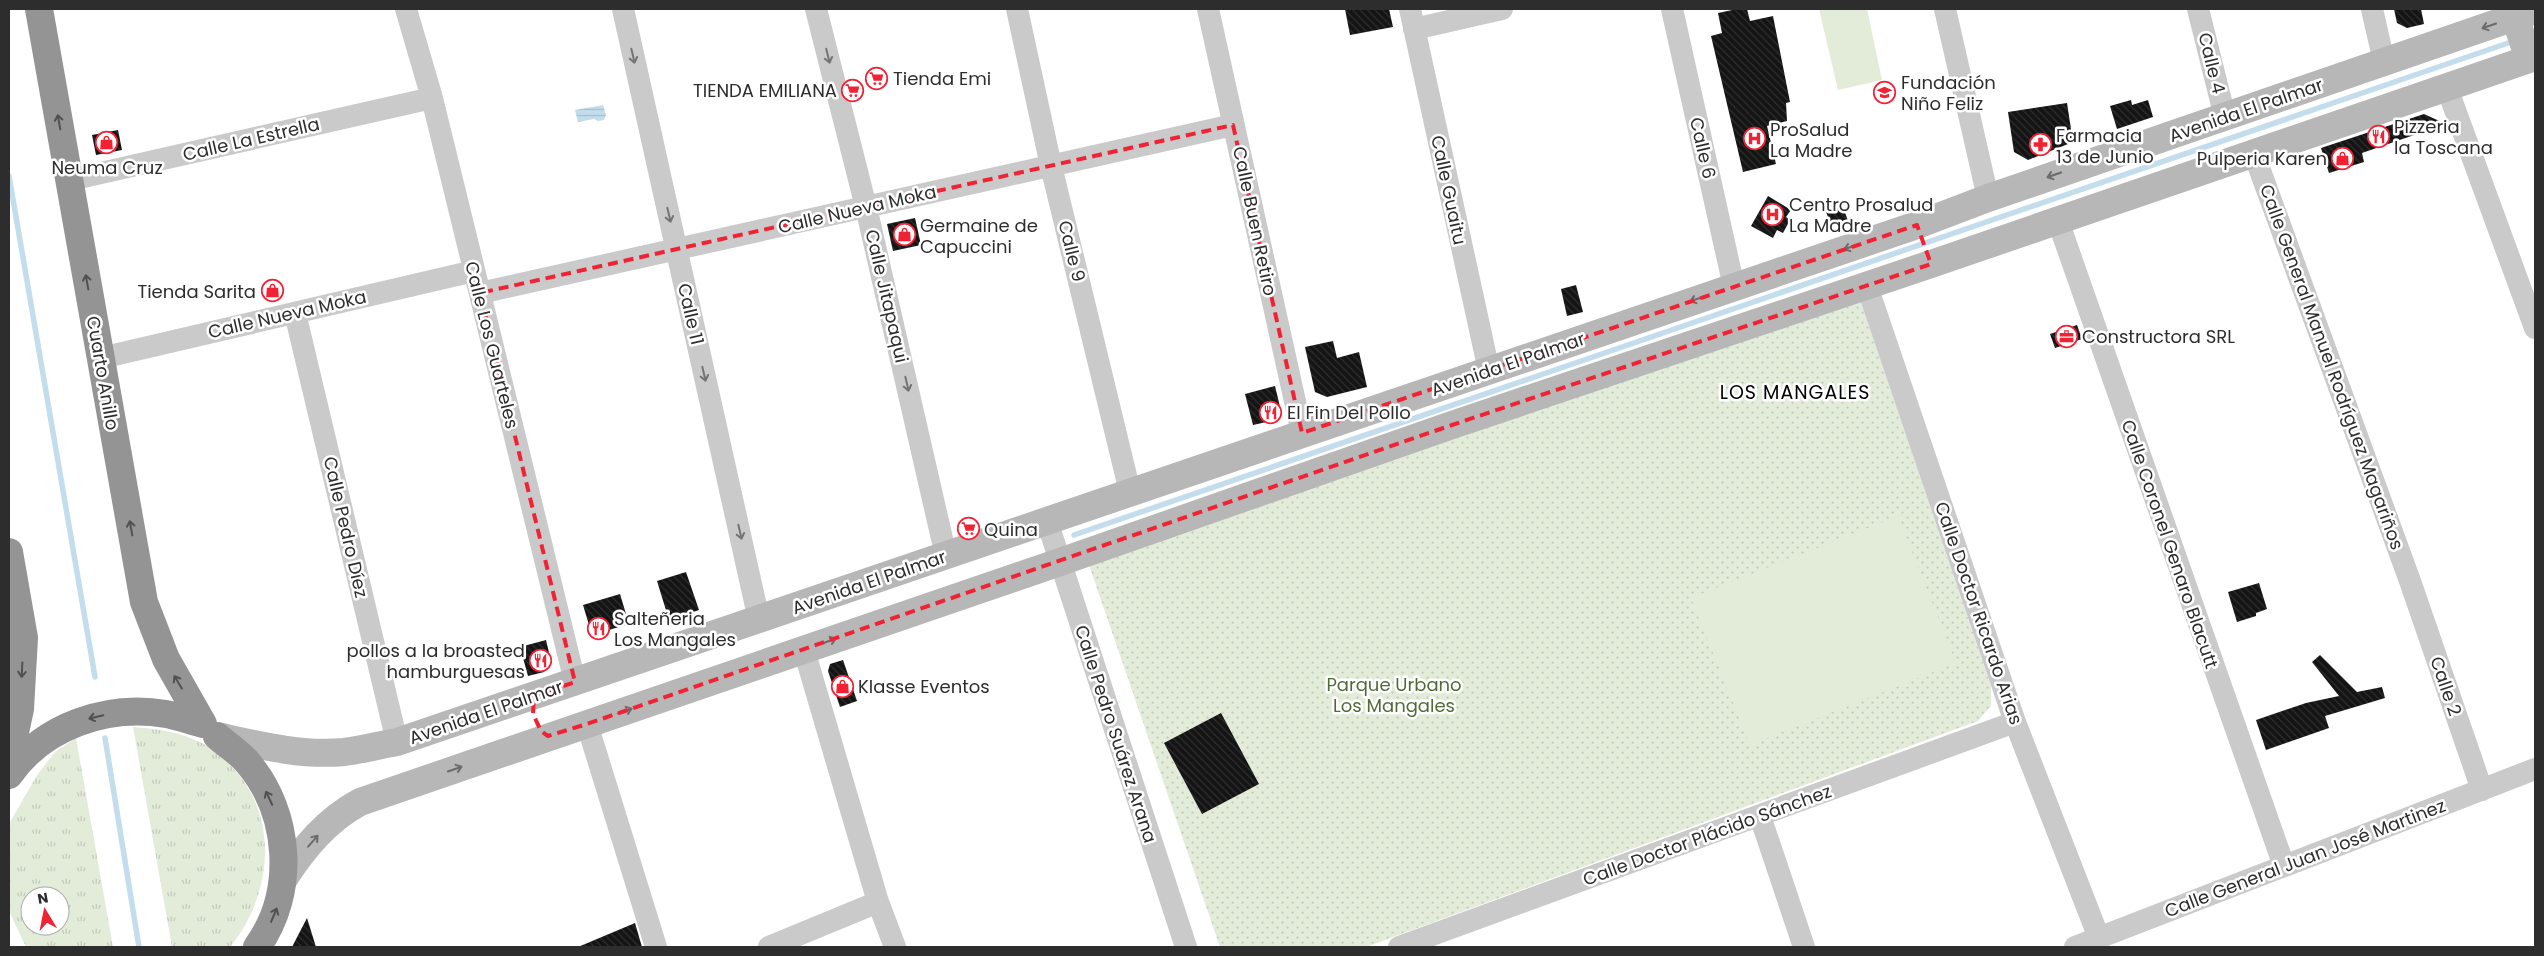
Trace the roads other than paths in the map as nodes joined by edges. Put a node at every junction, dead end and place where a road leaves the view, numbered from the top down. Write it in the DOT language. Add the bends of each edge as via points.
graph roads {
  1 [pos="39,9"];
  2 [pos="406,9"];
  3 [pos="623,9"];
  4 [pos="816,9"];
  5 [pos="1017,9"];
  6 [pos="1208,9"];
  7 [pos="1502,9"];
  8 [pos="1672,9"];
  9 [pos="1945,9"];
  10 [pos="2198,9"];
  11 [pos="2372,9"];
  12 [pos="1412,19"];
  13 [pos="2526,37"];
  14 [pos="2384,62"];
  15 [pos="2447,88"];
  16 [pos="432,98"];
  17 [pos="2225,117"];
  18 [pos="1234,125"];
  19 [pos="2254,154"];
  20 [pos="1051,166"];
  21 [pos="70,180"];
  22 [pos="1988,198"];
  23 [pos="866,207"];
  24 [pos="2058,221"];
  25 [pos="1924,244"];
  26 [pos="676,249"];
  27 [pos="474,270"];
  28 [pos="1867,286"];
  29 [pos="1734,287"];
  30 [pos="480,293"];
  31 [pos="295,313"];
  32 [pos="2535,328"];
  33 [pos="101,358"];
  34 [pos="1489,371"];
  35 [pos="1446,406"];
  36 [pos="1302,433"];
  37 [pos="1130,492"];
  38 [pos="1047,521"];
  39 [pos="9,552"];
  40 [pos="946,556"];
  41 [pos="1060,562"];
  42 [pos="2410,581"];
  43 [pos="760,620"];
  44 [pos="16,640"];
  45 [pos="804,650"];
  46 [pos="576,682"];
  47 [pos="534,696"];
  48 [pos="2015,722"];
  49 [pos="587,724"];
  50 [pos="210,730"];
  51 [pos="548,736"];
  52 [pos="397,742"];
  53 [pos="9,760"];
  54 [pos="2535,769"];
  55 [pos="9,775"];
  56 [pos="2482,790"];
  57 [pos="1760,816"];
  58 [pos="2284,866"];
  59 [pos="284,880"];
  60 [pos="878,902"];
  61 [pos="2098,938"];
  62 [pos="257,947"];
  63 [pos="656,947"];
  64 [pos="768,947"];
  65 [pos="895,947"];
  66 [pos="1186,947"];
  67 [pos="1399,947"];
  68 [pos="1804,947"];
  69 [pos="2075,947"];
  21 -- 1 [label="highway, Cuarto Anillo, one-way"];
  2 -- 16 [label="street, Calle Los Guarteles"];
  3 -- 26 [label="street, Calle 11, one-way"];
  4 -- 23 [label="street, Calle Jitapaqui, one-way"];
  5 -- 20 [label="street, Calle 9"];
  6 -- 18 [label="street, Calle Buen Retiro"];
  7 -- 12 [label="street"];
  8 -- 29 [label="street, Calle 6"];
  9 -- 22 [label="street"];
  10 -- 17 [label="street, Calle 4"];
  11 -- 14 [label="street"];
  12 -- 34 [label="street, Calle Guaitu"];
  13 -- 14 [label="street, Avenida El Palmar, one-way"];
  13 -- 15 [label="street, Avenida El Palmar"];
  14 -- 17 [label="street, Avenida El Palmar"];
  15 -- 19 [label="street, Avenida El Palmar"];
  15 -- 32 [label="street"];
  16 -- 21 [label="street, Calle La Estrella"];
  16 -- 27 [label="street, Calle Los Guarteles"];
  17 -- 22 [label="street, Avenida El Palmar, one-way"];
  18 -- 20 [label="street, Calle Nueva Moka"];
  18 -- 36 [label="street, Calle Buen Retiro"];
  19 -- 24 [label="street, Avenida El Palmar"];
  19 -- 42 [label="street, Calle General Manuel Rodríguez Magariños"];
  20 -- 23 [label="street, Calle Nueva Moka"];
  20 -- 37 [label="street, Calle 9"];
  33 -- 21 [label="highway, Cuarto Anillo, one-way"];
  22 -- 25 [label="street, Avenida El Palmar"];
  23 -- 26 [label="street, Calle Nueva Moka"];
  23 -- 40 [label="street, Calle Jitapaqui, one-way"];
  24 -- 25 [label="street, Avenida El Palmar"];
  24 -- 58 [label="street, Calle Coronel Genaro Blacutt"];
  25 -- 28 [label="street, Avenida El Palmar"];
  25 -- 29 [label="street, Avenida El Palmar, one-way"];
  26 -- 30 [label="street, Calle Nueva Moka"];
  26 -- 43 [label="street, Calle 11, one-way"];
  27 -- 30 [label="street, Calle Los Guarteles"];
  27 -- 31 [label="street, Calle Nueva Moka"];
  28 -- 35 [label="street, Avenida El Palmar"];
  28 -- 48 [label="street, Calle Doctor Ricardo Arias"];
  29 -- 34 [label="street, Avenida El Palmar, one-way"];
  30 -- 46 [label="street, Calle Los Guarteles"];
  31 -- 33 [label="street, Calle Nueva Moka"];
  31 -- 52 [label="street, Calle Pedro Díez"];
  50 -- 33 [label="highway, Cuarto Anillo, one-way" via="166,659 144,602"];
  34 -- 35 [label="street, Avenida El Palmar"];
  35 -- 36 [label="street, Avenida El Palmar"];
  35 -- 41 [label="street, Avenida El Palmar"];
  36 -- 37 [label="street, Avenida El Palmar"];
  37 -- 38 [label="street, Avenida El Palmar"];
  38 -- 40 [label="street, Avenida El Palmar"];
  38 -- 41 [label="street, Calle Pedro Suárez Arana"];
  39 -- 44 [label="highway"];
  40 -- 43 [label="street, Avenida El Palmar"];
  45 -- 41 [label="street, Avenida El Palmar, one-way"];
  41 -- 66 [label="street, Calle Pedro Suárez Arana"];
  42 -- 56 [label="street, Calle 2"];
  43 -- 46 [label="street, Avenida El Palmar"];
  44 -- 53 [label="highway, one-way" via="20,709"];
  49 -- 45 [label="street, Avenida El Palmar, one-way"];
  45 -- 60 [label="street"];
  46 -- 47 [label="street, Avenida El Palmar"];
  47 -- 51 [label="street" via="533,714"];
  47 -- 52 [label="street, Avenida El Palmar"];
  48 -- 57 [label="street, Calle Doctor Plácido Sánchez"];
  48 -- 61 [label="street, Calle Doctor Ricardo Arias"];
  49 -- 51 [label="street, Avenida El Palmar"];
  49 -- 63 [label="street"];
  50 -- 52 [label="street, Avenida El Palmar" via="262,746 325,753"];
  50 -- 55 [label="highway, one-way" via="165,714 106,714 65,727 41,740 20,759"];
  59 -- 50 [label="highway, one-way" via="283,838 271,798 248,763"];
  59 -- 51 [label="street, Avenida El Palmar, one-way" via="332,819 360,802"];
  54 -- 56 [label="street, Calle General Juan José Martinez"];
  56 -- 58 [label="street, Calle General Juan José Martinez"];
  57 -- 67 [label="street, Calle Doctor Plácido Sánchez"];
  57 -- 68 [label="street"];
  58 -- 61 [label="street, Calle General Juan José Martinez"];
  62 -- 59 [label="highway, one-way" via="277,910"];
  60 -- 64 [label="street"];
  60 -- 65 [label="street"];
  61 -- 69 [label="street, Calle General Juan José Martinez"];
}
